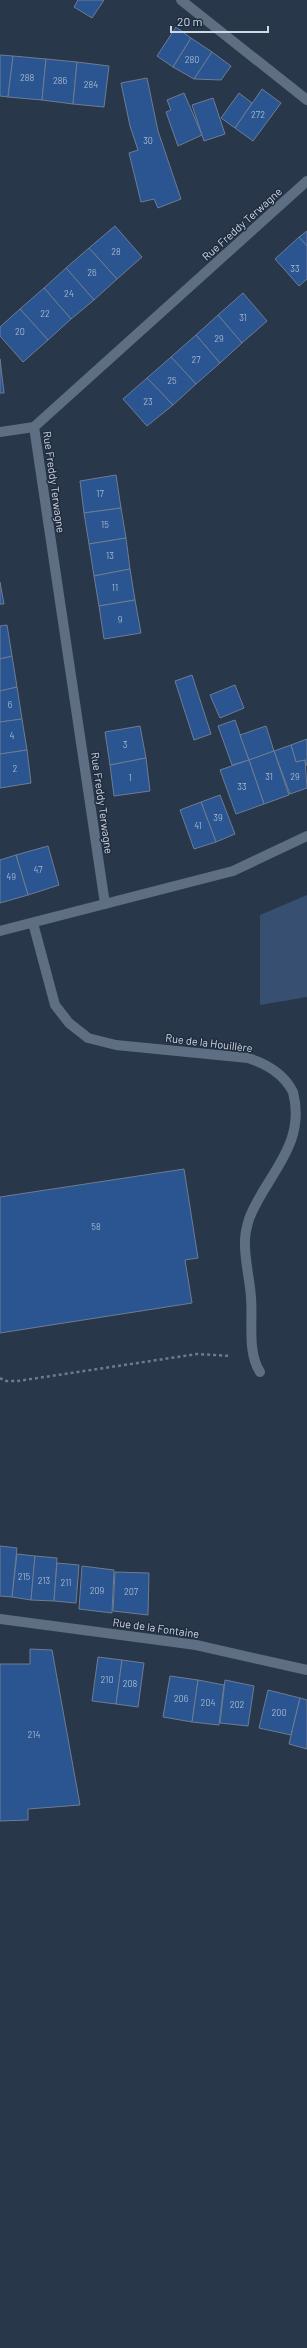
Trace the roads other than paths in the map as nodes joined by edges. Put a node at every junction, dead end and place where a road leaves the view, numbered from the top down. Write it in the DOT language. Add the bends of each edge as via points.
graph roads {
  1 [pos="181,0"];
  2 [pos="307,100"];
  3 [pos="307,181"];
  4 [pos="34,427"];
  5 [pos="0,432"];
  6 [pos="307,836"];
  7 [pos="105,904"];
  8 [pos="33,923"];
  9 [pos="0,931"];
  10 [pos="260,1372"];
  11 [pos="0,1619"];
  12 [pos="307,1670"];
  1 -- 2 [label="street"];
  3 -- 4 [label="street, Rue Freddy Terwagne"];
  4 -- 5 [label="street"];
  4 -- 7 [label="street, Rue Freddy Terwagne"];
  6 -- 7 [label="street" via="233,870"];
  7 -- 8 [label="street"];
  8 -- 9 [label="street"];
  8 -- 10 [label="street, Rue de la Houillère" via="55,1005 69,1023 88,1038 116,1045 248,1058 260,1062 282,1076 297,1098 301,1127 293,1154 257,1204 244,1240 251,1297 253,1358"];
  11 -- 12 [label="street, Rue de la Fontaine" via="196,1645"];
}
